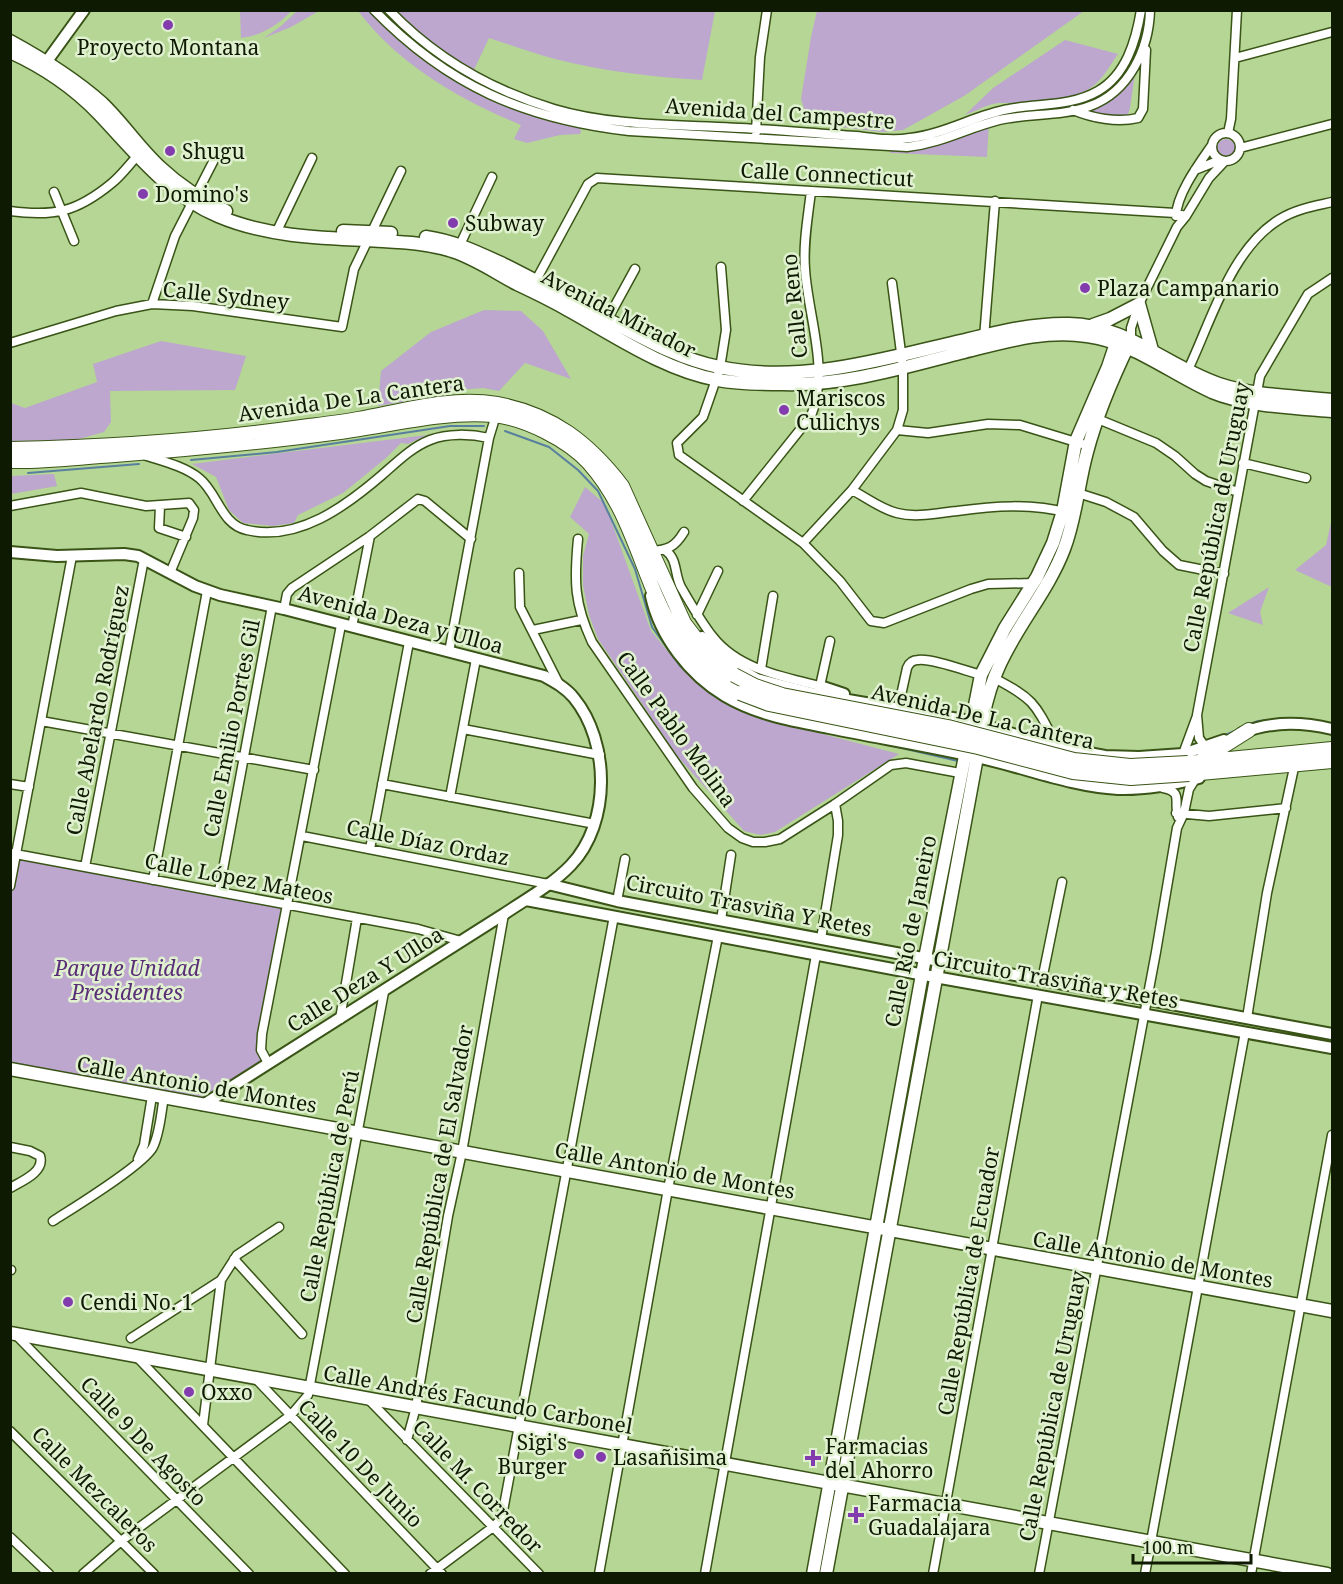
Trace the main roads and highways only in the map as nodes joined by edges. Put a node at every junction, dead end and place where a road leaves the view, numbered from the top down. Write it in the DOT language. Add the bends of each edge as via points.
graph roads {
  1 [pos="10,41"];
  2 [pos="10,52"];
  3 [pos="44,64"];
  4 [pos="1091,331"];
  5 [pos="1125,338"];
  6 [pos="984,341"];
  7 [pos="1148,352"];
  8 [pos="1112,369"];
  9 [pos="819,377"];
  10 [pos="1256,397"];
  11 [pos="1332,400"];
  12 [pos="1332,411"];
  13 [pos="1093,417"];
  14 [pos="12,458"];
  15 [pos="603,472"];
  16 [pos="1068,513"];
  17 [pos="976,723"];
  18 [pos="1250,730"];
  19 [pos="1332,749"];
  20 [pos="970,756"];
  21 [pos="1332,761"];
  22 [pos="1190,766"];
  23 [pos="10,1069"];
  24 [pos="875,1227"];
  25 [pos="889,1230"];
  26 [pos="1332,1311"];
  27 [pos="12,1333"];
  28 [pos="830,1483"];
  29 [pos="843,1485"];
  30 [pos="813,1574"];
  31 [pos="826,1574"];
  32 [pos="1327,1574"];
  1 -- 3 [label="main road, Avenida Mirador"];
  2 -- 3 [label="main road, Avenida Mirador"];
  3 -- 9 [label="main road, Avenida Mirador" via="141,153 163,181 229,220 278,230 369,236 458,248 605,325 657,359 760,384"];
  4 -- 5 [label="main road, Avenida Mirador"];
  4 -- 6 [label="main road, Avenida Mirador"];
  4 -- 7 [label="main road" via="1139,304"];
  4 -- 8 [label="main road"];
  5 -- 7 [label="main road, Avenida Mirador"];
  5 -- 8 [label="main road, Calle Río de Janeiro"];
  6 -- 9 [label="main road, Avenida Mirador" via="902,354"];
  6 -- 9 [label="main road, Avenida Mirador" via="903,368"];
  7 -- 8 [label="main road"];
  7 -- 10 [label="main road, Avenida Mirador" via="1212,392"];
  8 -- 13 [label="main road, Calle Río de Janeiro"];
  10 -- 11 [label="main road, Avenida Mirador"];
  10 -- 12 [label="main road, Avenida Mirador"];
  13 -- 16 [label="main road, Calle Río de Janeiro" via="1078,493"];
  13 -- 16 [label="main road, Calle Río de Janeiro" via="1076,441"];
  14 -- 15 [label="main road, Avenida De La Cantera" via="138,453 293,438 447,416 496,415 559,439"];
  14 -- 15 [label="main road, Avenida De La Cantera" via="355,420 453,402 483,402 525,412 561,428 585,444"];
  15 -- 22 [label="main road, Avenida De La Cantera, bridge" via="622,486 658,550 669,594 684,623 715,661 734,675 782,695 948,727 1074,760 1130,766"];
  15 -- 22 [label="main road, Avenida De La Cantera, bridge" via="671,629 688,653 718,680 740,693 769,704 978,747 1073,772 1131,778"];
  16 -- 17 [label="main road, Calle Río de Janeiro" via="1064,549 1054,572 1020,627"];
  16 -- 17 [label="main road, Calle Río de Janeiro" via="1034,583 981,675"];
  17 -- 20 [label="main road, Calle Río de Janeiro"];
  18 -- 22 [label="main road"];
  19 -- 22 [label="main road, Avenida De La Cantera"];
  20 -- 24 [label="main road, Calle Río de Janeiro" via="960,773"];
  20 -- 25 [label="main road, Calle Río de Janeiro"];
  21 -- 22 [label="main road, Avenida De La Cantera" via="1228,770"];
  23 -- 24 [label="main road, Calle Antonio de Montes"];
  24 -- 25 [label="main road, Calle Antonio de Montes"];
  24 -- 28 [label="main road, Calle Río de Janeiro"];
  25 -- 26 [label="main road, Calle Antonio de Montes"];
  25 -- 29 [label="main road, Calle Río de Janeiro"];
  27 -- 28 [label="main road, Calle Andrés Facundo Carbonel"];
  28 -- 29 [label="main road, Calle Andrés Facundo Carbonel"];
  28 -- 30 [label="main road, Calle Río de Janeiro"];
  29 -- 31 [label="main road, Calle Río de Janeiro"];
  29 -- 32 [label="main road, Calle Andrés Facundo Carbonel"];
}
